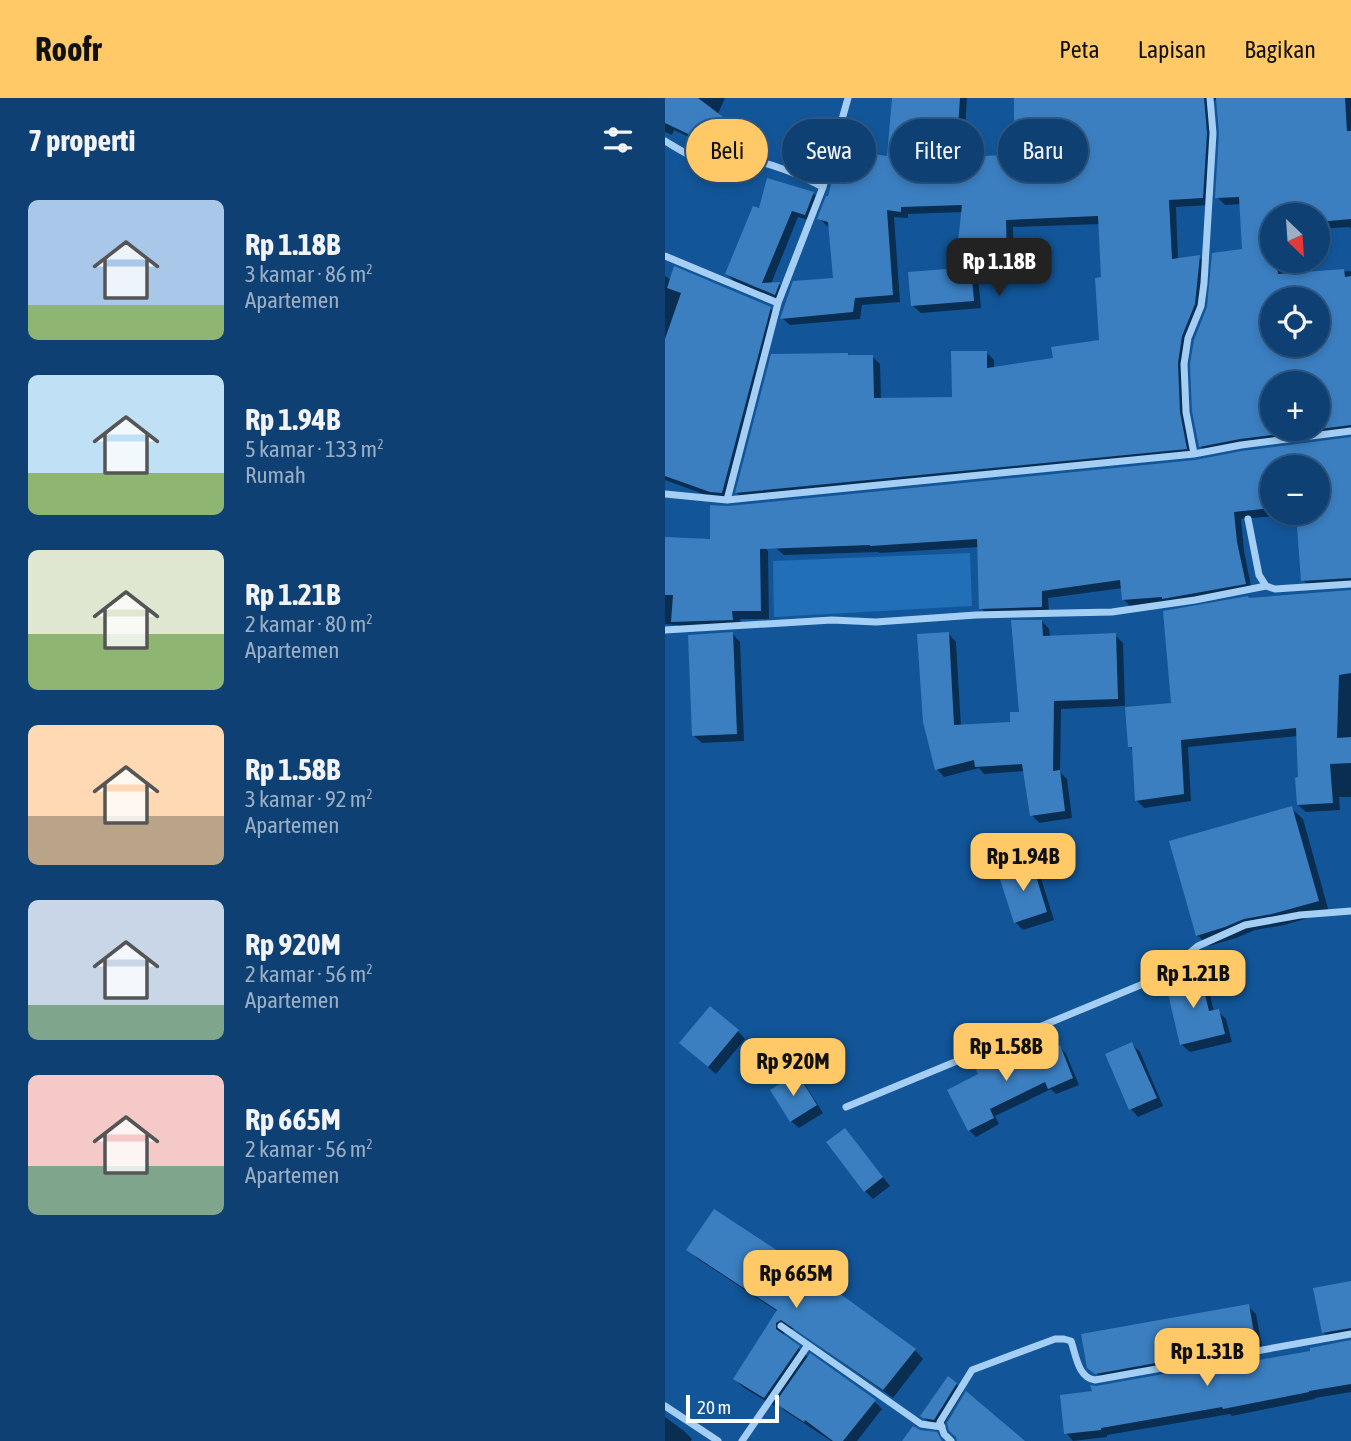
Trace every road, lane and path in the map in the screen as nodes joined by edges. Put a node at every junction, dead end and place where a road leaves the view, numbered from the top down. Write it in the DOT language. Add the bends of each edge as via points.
graph roads {
  1 [pos="848,98"];
  2 [pos="1210,98"];
  3 [pos="665,141"];
  4 [pos="823,187"];
  5 [pos="665,256"];
  6 [pos="778,303"];
  7 [pos="1351,431"];
  8 [pos="1194,454"];
  9 [pos="665,494"];
  10 [pos="727,500"];
  11 [pos="1248,519"];
  12 [pos="1351,584"];
  13 [pos="1266,586"];
  14 [pos="665,630"];
  15 [pos="1351,911"];
  16 [pos="846,1107"];
  17 [pos="781,1326"];
  18 [pos="1351,1334"];
  19 [pos="808,1345"];
  20 [pos="665,1406"];
  21 [pos="942,1427"];
  22 [pos="718,1441"];
  23 [pos="741,1441"];
  24 [pos="951,1441"];
  1 -- 4 [label="street"];
  2 -- 8 [label="street" via="1213,132 1204,283 1184,364"];
  3 -- 4 [label="street" via="699,160 746,159 793,172"];
  4 -- 6 [label="street"];
  5 -- 6 [label="street"];
  6 -- 10 [label="street"];
  7 -- 8 [label="street"];
  8 -- 10 [label="street"];
  9 -- 10 [label="street"];
  11 -- 13 [label="street" via="1259,575"];
  12 -- 13 [label="street"];
  13 -- 14 [label="street" via="1112,612"];
  15 -- 16 [label="street" via="1245,925 1198,946 1143,984"];
  17 -- 19 [label="street"];
  18 -- 21 [label="street" via="1095,1380 1081,1373 1071,1341 1055,1339 971,1370 940,1422"];
  19 -- 21 [label="street" via="921,1424"];
  19 -- 23 [label="street"];
  20 -- 22 [label="street"];
  21 -- 24 [label="street"];
}
